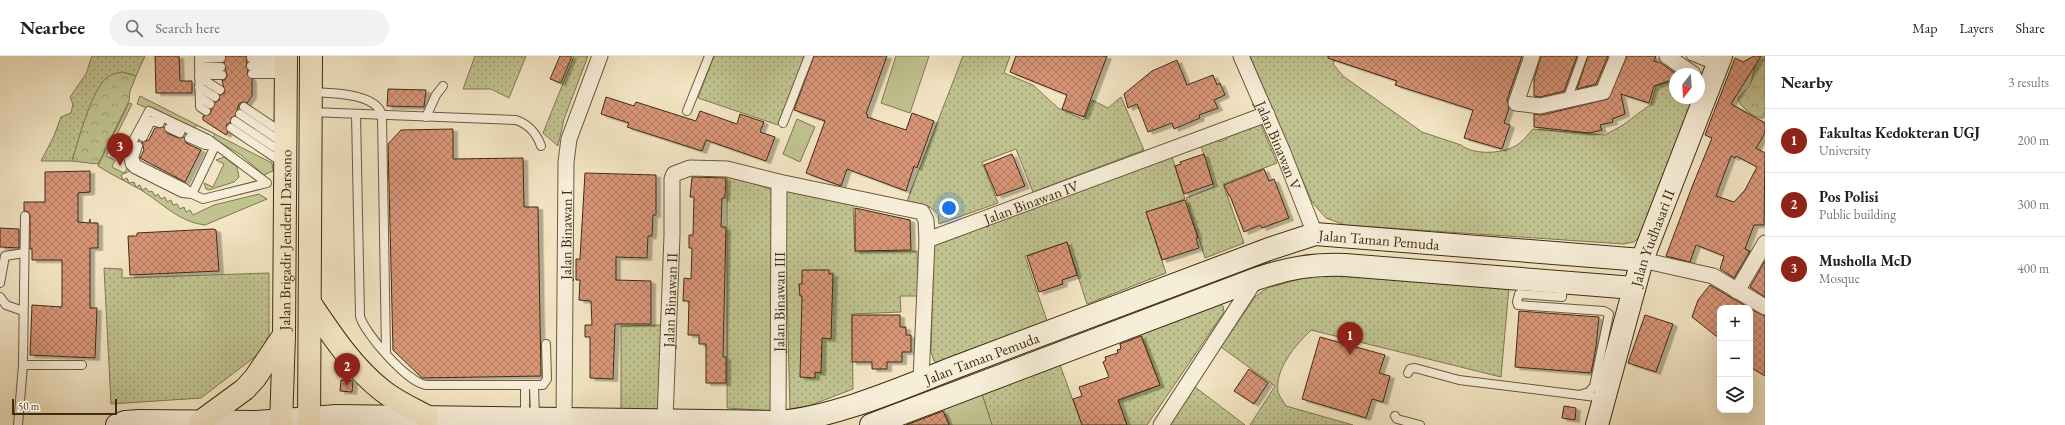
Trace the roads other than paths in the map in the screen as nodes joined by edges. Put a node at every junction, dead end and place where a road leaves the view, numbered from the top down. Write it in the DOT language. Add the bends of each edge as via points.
graph roads {
  1 [pos="311,56"];
  2 [pos="600,56"];
  3 [pos="710,56"];
  4 [pos="809,56"];
  5 [pos="1241,56"];
  6 [pos="1532,56"];
  7 [pos="1583,56"];
  8 [pos="1618,56"];
  9 [pos="1667,56"];
  10 [pos="1708,56"];
  11 [pos="1721,56"];
  12 [pos="286,63"];
  13 [pos="199,67"];
  14 [pos="1691,68"];
  15 [pos="1695,68"];
  16 [pos="1695,68"];
  17 [pos="442,86"];
  18 [pos="199,87"];
  19 [pos="1567,100"];
  20 [pos="210,102"];
  21 [pos="311,102"];
  22 [pos="1684,104"];
  23 [pos="687,112"];
  24 [pos="356,114"];
  25 [pos="1267,114"];
  26 [pos="382,115"];
  27 [pos="426,117"];
  28 [pos="160,123"];
  29 [pos="783,123"];
  30 [pos="170,128"];
  31 [pos="180,133"];
  32 [pos="143,137"];
  33 [pos="189,138"];
  34 [pos="138,146"];
  35 [pos="215,146"];
  36 [pos="541,146"];
  37 [pos="282,161"];
  38 [pos="779,182"];
  39 [pos="192,194"];
  40 [pos="25,216"];
  41 [pos="1315,234"];
  42 [pos="927,240"];
  43 [pos="1765,243"];
  44 [pos="24,253"];
  45 [pos="1642,260"];
  46 [pos="1256,279"];
  47 [pos="0,283"];
  48 [pos="1634,288"];
  49 [pos="1737,291"];
  50 [pos="1562,294"];
  51 [pos="0,297"];
  52 [pos="310,303"];
  53 [pos="1765,307"];
  54 [pos="23,311"];
  55 [pos="284,335"];
  56 [pos="546,344"];
  57 [pos="386,352"];
  58 [pos="82,364"];
  59 [pos="23,366"];
  60 [pos="1408,373"];
  61 [pos="921,380"];
  62 [pos="525,385"];
  63 [pos="534,385"];
  64 [pos="1579,395"];
  65 [pos="1604,398"];
  66 [pos="1396,416"];
  67 [pos="428,417"];
  68 [pos="530,419"];
  69 [pos="665,420"];
  70 [pos="570,421"];
  71 [pos="200,422"];
  72 [pos="309,422"];
  73 [pos="166,423"];
  74 [pos="281,423"];
  75 [pos="739,423"];
  76 [pos="778,423"];
  77 [pos="18,425"];
  78 [pos="117,425"];
  79 [pos="871,425"];
  80 [pos="1161,425"];
  81 [pos="1420,425"];
  82 [pos="1596,425"];
  1 -- 21 [label="highway, Jalan Brigadir Jenderal Darsono"];
  2 -- 70 [label="street, Jalan Binawan I" via="569,139 566,162"];
  3 -- 23 [label="lane"];
  4 -- 29 [label="lane"];
  5 -- 25 [label="street, Jalan Binawan V"];
  6 -- 19 [label="street" via="1516,103 1540,106"];
  7 -- 19 [label="lane"];
  8 -- 19 [label="street" via="1603,92"];
  9 -- 14 [label="street"];
  10 -- 15 [label="lane" via="1706,62"];
  11 -- 16 [label="street, Jalan Yudhasari II"];
  12 -- 12 [label="lane" via="251,66"];
  12 -- 37 [label="highway, Jalan Brigadir Jenderal Darsono"];
  13 -- 13 [label="lane" via="222,67"];
  13 -- 18 [label="lane"];
  13 -- 20 [label="lane"];
  17 -- 27 [label="lane"];
  18 -- 20 [label="lane"];
  18 -- 20 [label="lane" via="200,97"];
  21 -- 24 [label="lane"];
  21 -- 26 [label="lane" via="337,94 371,102 380,108"];
  21 -- 52 [label="highway, Jalan Brigadir Jenderal Darsono"];
  22 -- 45 [label="street, Jalan Yudhasari II"];
  24 -- 26 [label="lane"];
  24 -- 57 [label="lane" via="360,316 364,328"];
  25 -- 41 [label="street, Jalan Binawan V"];
  25 -- 42 [label="street, Jalan Binawan IV"];
  26 -- 27 [label="lane"];
  26 -- 57 [label="lane"];
  27 -- 36 [label="lane" via="516,120 526,124 539,139"];
  28 -- 32 [label="lane" via="151,120"];
  30 -- 31 [label="lane"];
  33 -- 35 [label="lane"];
  34 -- 39 [label="lane" via="134,158 137,164"];
  35 -- 37 [label="lane" via="235,158"];
  35 -- 39 [label="lane"];
  35 -- 39 [label="lane" via="208,139 149,111 128,150 127,155 134,169 182,193"];
  37 -- 37 [label="lane" via="237,118"];
  37 -- 39 [label="lane" via="203,199"];
  37 -- 55 [label="highway, Jalan Brigadir Jenderal Darsono"];
  38 -- 42 [label="street" via="922,212 926,220"];
  38 -- 69 [label="street, Jalan Binawan II" via="719,168 682,169 674,174"];
  38 -- 76 [label="street, Jalan Binawan III"];
  40 -- 44 [label="lane"];
  41 -- 45 [label="street, Jalan Taman Pemuda"];
  41 -- 61 [label="street, Jalan Taman Pemuda"];
  42 -- 61 [label="street"];
  43 -- 49 [label="street"];
  44 -- 47 [label="lane" via="5,256"];
  44 -- 54 [label="lane"];
  45 -- 48 [label="street, Jalan Yudhasari II"];
  45 -- 49 [label="street" via="1713,276"];
  46 -- 50 [label="street, Jalan Taman Pemuda" via="1281,270 1326,264"];
  46 -- 79 [label="street, Jalan Taman Pemuda"];
  46 -- 80 [label="street"];
  48 -- 50 [label="street, Jalan Taman Pemuda"];
  48 -- 65 [label="street, Jalan Yudhasari II"];
  49 -- 53 [label="street"];
  50 -- 64 [label="lane" via="1519,294 1517,302 1518,305 1604,311 1609,314 1594,386 1589,392"];
  51 -- 54 [label="lane" via="6,305"];
  52 -- 67 [label="highway" via="328,330 365,374 394,399"];
  52 -- 72 [label="highway, Jalan Brigadir Jenderal Darsono"];
  54 -- 59 [label="lane"];
  55 -- 71 [label="highway" via="255,378"];
  55 -- 74 [label="highway, Jalan Brigadir Jenderal Darsono"];
  56 -- 63 [label="lane" via="547,379 543,385"];
  57 -- 62 [label="lane" via="419,384"];
  58 -- 59 [label="lane"];
  59 -- 77 [label="lane"];
  60 -- 64 [label="lane" via="1410,369 1415,368 1459,380"];
  61 -- 76 [label="street, Jalan Taman Pemuda" via="833,412"];
  62 -- 63 [label="lane"];
  62 -- 68 [label="lane"];
  63 -- 68 [label="lane"];
  64 -- 65 [label="lane"];
  65 -- 82 [label="street, Jalan Yudhasari II"];
  66 -- 81 [label="lane" via="1397,419"];
  67 -- 68 [label="street, Jalan Taman Pemuda"];
  67 -- 72 [label="street, Jalan Taman Pemuda" via="337,416"];
  68 -- 70 [label="street, Jalan Taman Pemuda"];
  69 -- 70 [label="street, Jalan Taman Pemuda"];
  69 -- 75 [label="street, Jalan Taman Pemuda"];
  71 -- 73 [label="street, Jalan Taman Pemuda"];
  71 -- 74 [label="street, Jalan Taman Pemuda"];
  72 -- 74 [label="street, Jalan Taman Pemuda"];
  73 -- 78 [label="street, Jalan Taman Pemuda" via="125,422"];
  75 -- 76 [label="street, Jalan Taman Pemuda"];
}
